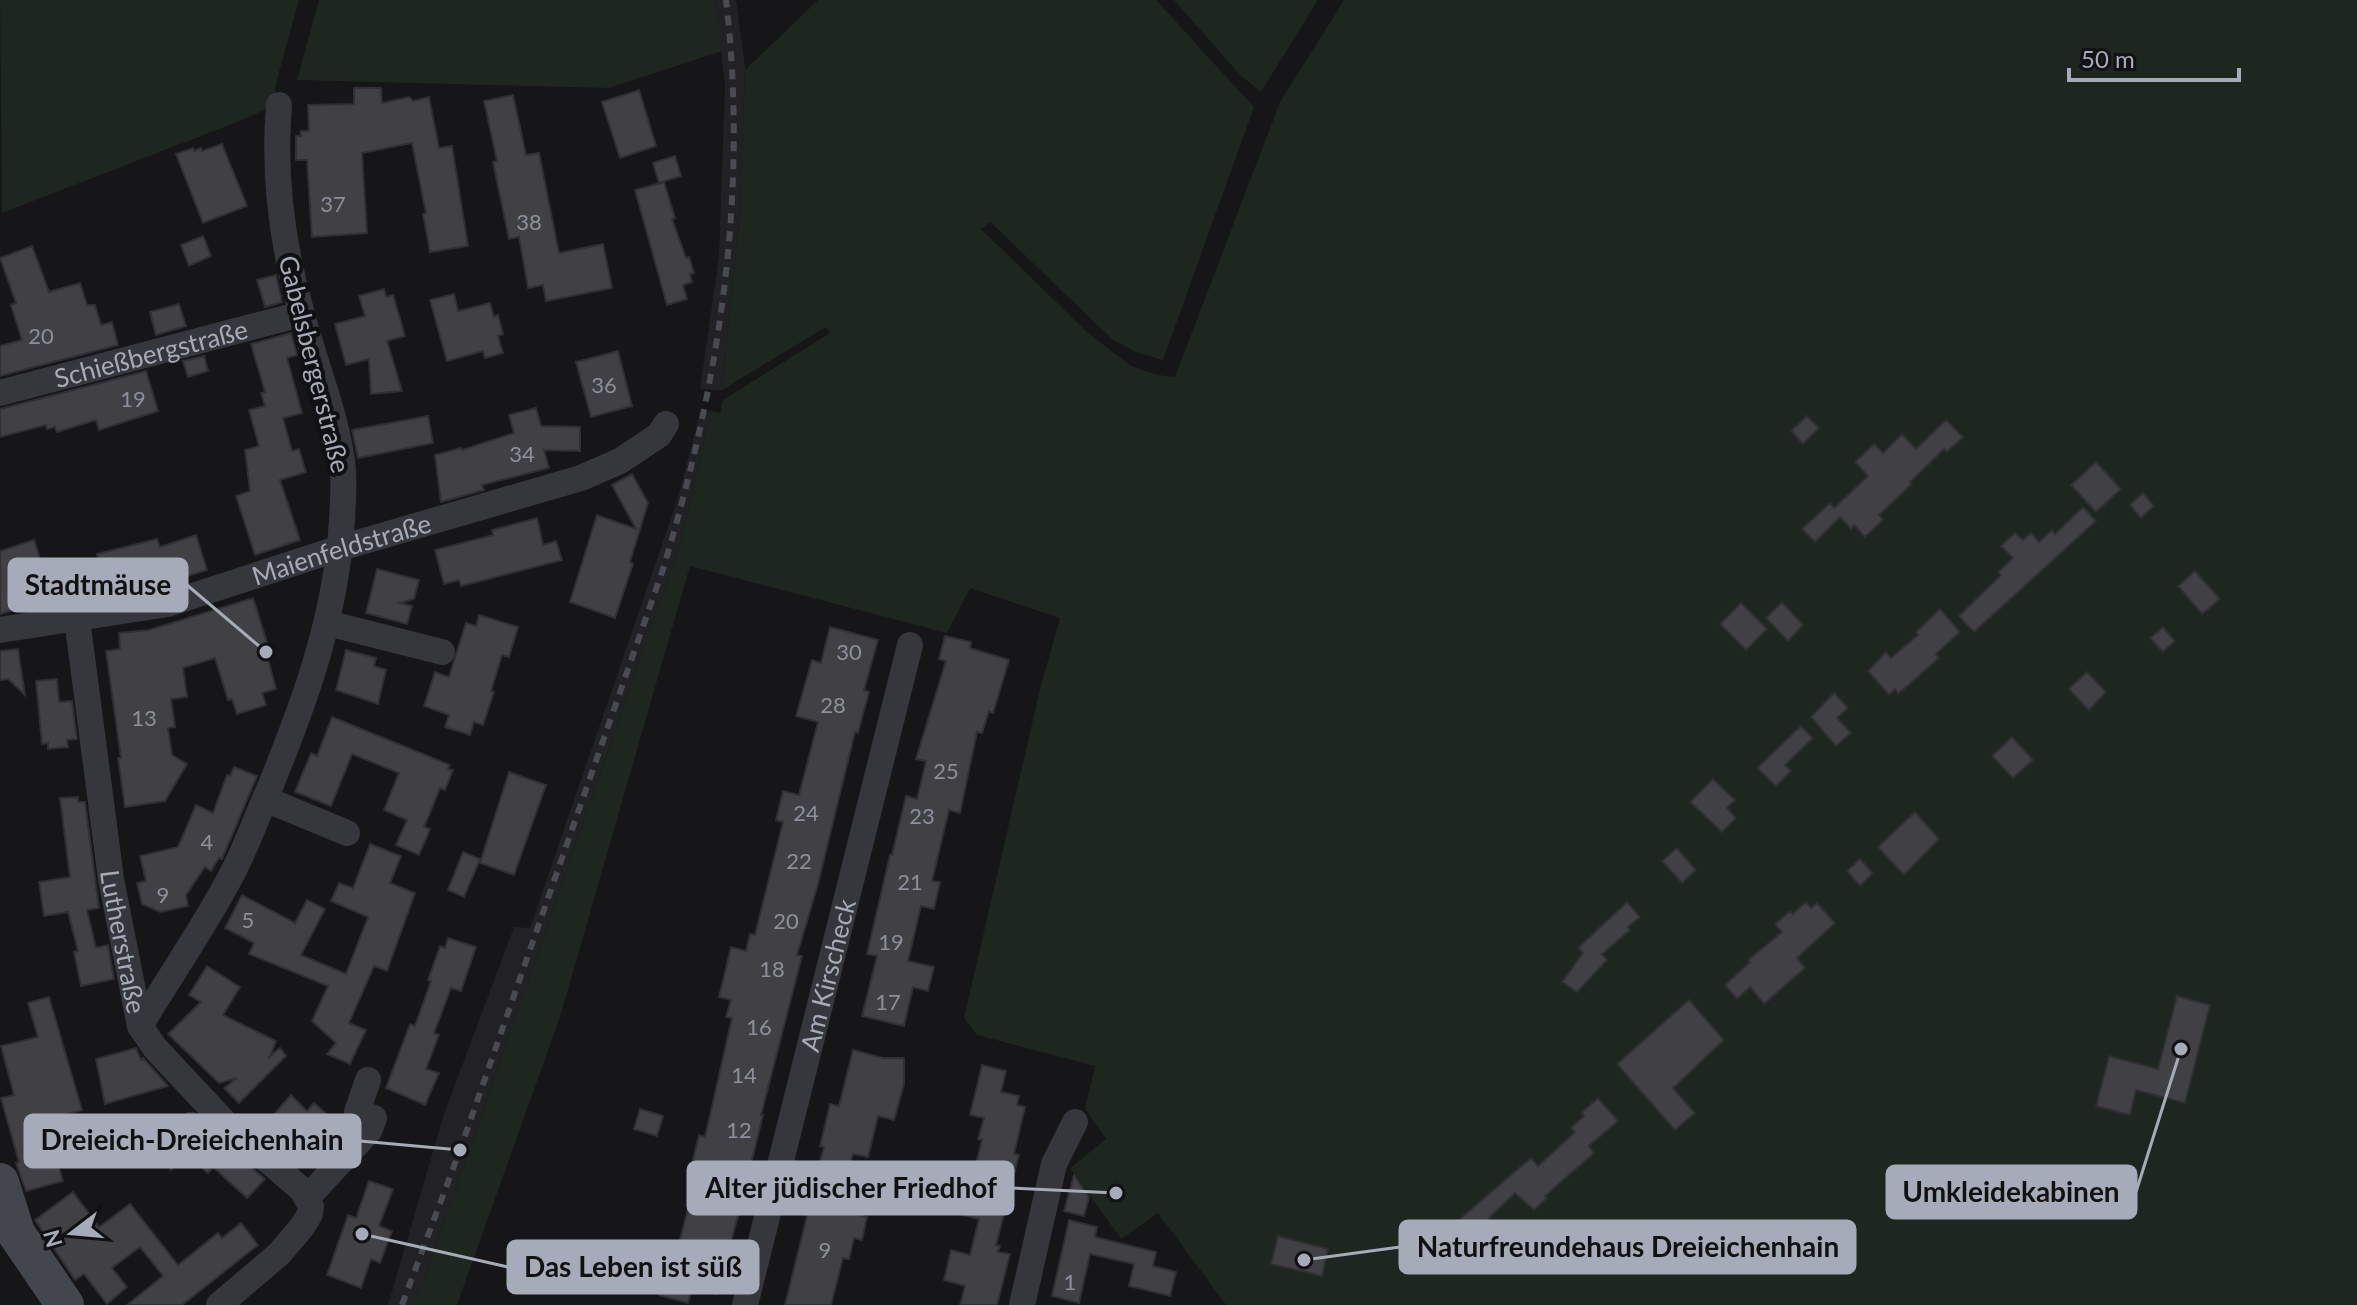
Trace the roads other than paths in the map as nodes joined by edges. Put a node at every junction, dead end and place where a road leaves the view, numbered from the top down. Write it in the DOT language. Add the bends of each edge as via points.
graph roads {
  1 [pos="279,105"];
  2 [pos="301,314"];
  3 [pos="0,393"];
  4 [pos="666,424"];
  5 [pos="340,548"];
  6 [pos="77,619"];
  7 [pos="327,623"];
  8 [pos="0,630"];
  9 [pos="910,645"];
  10 [pos="442,652"];
  11 [pos="265,799"];
  12 [pos="347,833"];
  13 [pos="140,1026"];
  14 [pos="368,1080"];
  15 [pos="1075,1122"];
  16 [pos="0,1182"];
  17 [pos="307,1198"];
  18 [pos="65,1305"];
  19 [pos="219,1305"];
  20 [pos="745,1305"];
  21 [pos="1022,1305"];
  1 -- 2 [label="street, Gabelsbergerstraße" via="279,208"];
  2 -- 3 [label="street, Schießbergstraße"];
  2 -- 5 [label="street, Gabelsbergerstraße" via="341,455"];
  4 -- 5 [label="street, Maienfeldstraße" via="659,435 620,461 581,478"];
  5 -- 6 [label="street, Maienfeldstraße" via="168,604"];
  5 -- 7 [label="street, Gabelsbergerstraße"];
  6 -- 8 [label="street, Maienfeldstraße"];
  6 -- 13 [label="street, Lutherstraße" via="111,879"];
  7 -- 10 [label="street"];
  7 -- 11 [label="street, Gabelsbergerstraße" via="309,689"];
  9 -- 20 [label="street, Am Kirscheck"];
  11 -- 12 [label="street"];
  11 -- 13 [label="street, Gabelsbergerstraße" via="232,875"];
  13 -- 17 [label="street, Lutherstraße" via="228,1126"];
  14 -- 17 [label="street" via="357,1112 374,1118 369,1131"];
  15 -- 21 [label="street" via="1054,1164"];
  16 -- 18 [label="street" via="16,1233"];
  17 -- 19 [label="street" via="310,1214 302,1227"];
}
